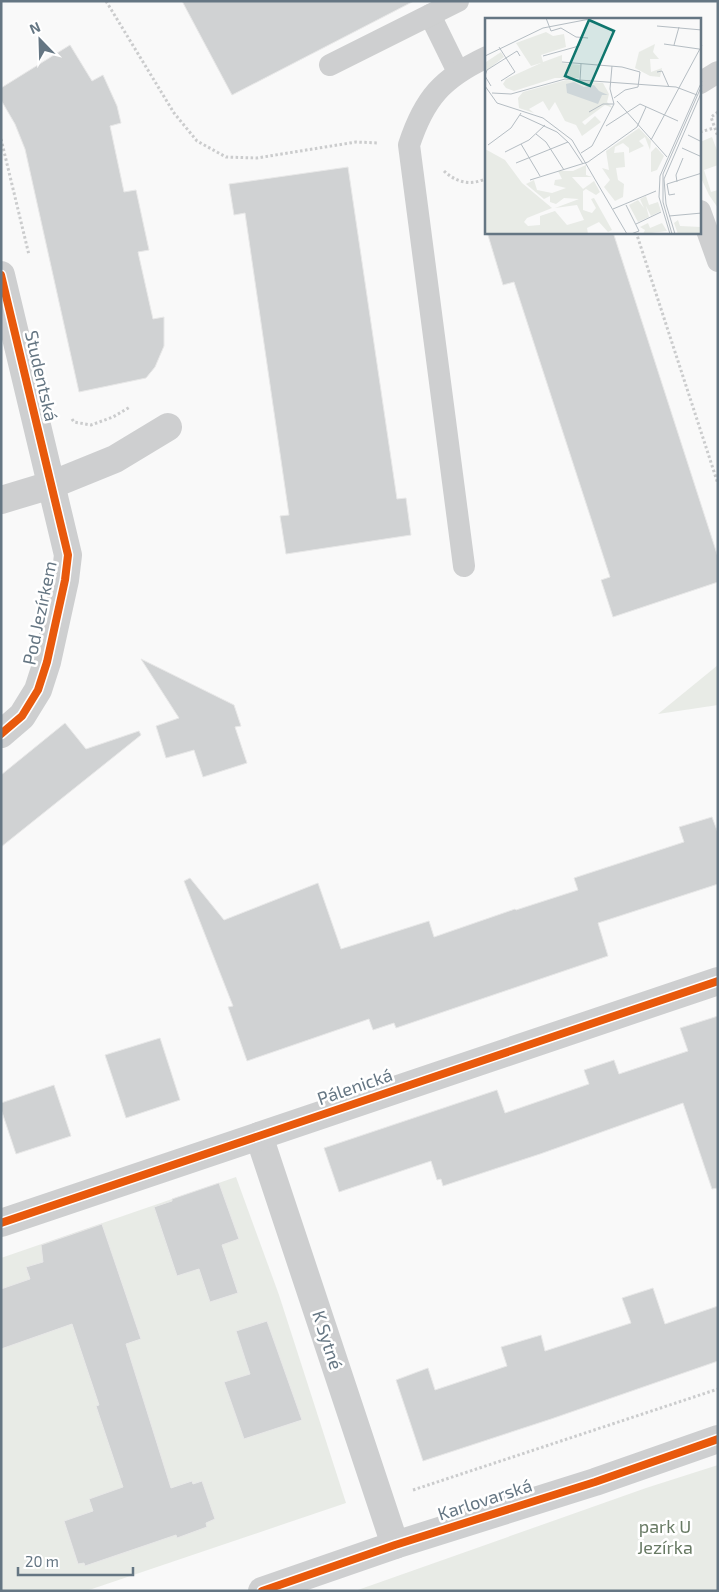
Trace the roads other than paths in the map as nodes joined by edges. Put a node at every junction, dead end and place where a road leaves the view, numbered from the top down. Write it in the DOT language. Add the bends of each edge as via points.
graph roads {
  1 [pos="458,1"];
  2 [pos="430,15"];
  3 [pos="485,58"];
  4 [pos="330,65"];
  5 [pos="458,72"];
  6 [pos="718,72"];
  7 [pos="702,82"];
  8 [pos="702,217"];
  9 [pos="717,262"];
  10 [pos="1,275"];
  11 [pos="159,432"];
  12 [pos="51,485"];
  13 [pos="1,500"];
  14 [pos="464,566"];
  15 [pos="1,734"];
  16 [pos="718,981"];
  17 [pos="259,1136"];
  18 [pos="1,1223"];
  19 [pos="718,1440"];
  20 [pos="395,1545"];
  21 [pos="262,1591"];
  1 -- 2 [label="lane"];
  2 -- 4 [label="lane"];
  2 -- 5 [label="lane"];
  3 -- 5 [label="lane"];
  5 -- 14 [label="lane" via="427,102 409,145"];
  6 -- 7 [label="lane"];
  8 -- 9 [label="lane"];
  10 -- 12 [label="street, Studentská"];
  11 -- 12 [label="street" via="115,459"];
  12 -- 13 [label="street"];
  12 -- 15 [label="street, Pod Jezírkem" via="68,555 65,580 38,690 22,716"];
  16 -- 17 [label="street, Pálenická"];
  17 -- 18 [label="street, Pálenická"];
  17 -- 20 [label="street, K Sytné"];
  19 -- 20 [label="street, Karlovarská"];
  20 -- 21 [label="street, Karlovarská"];
}
